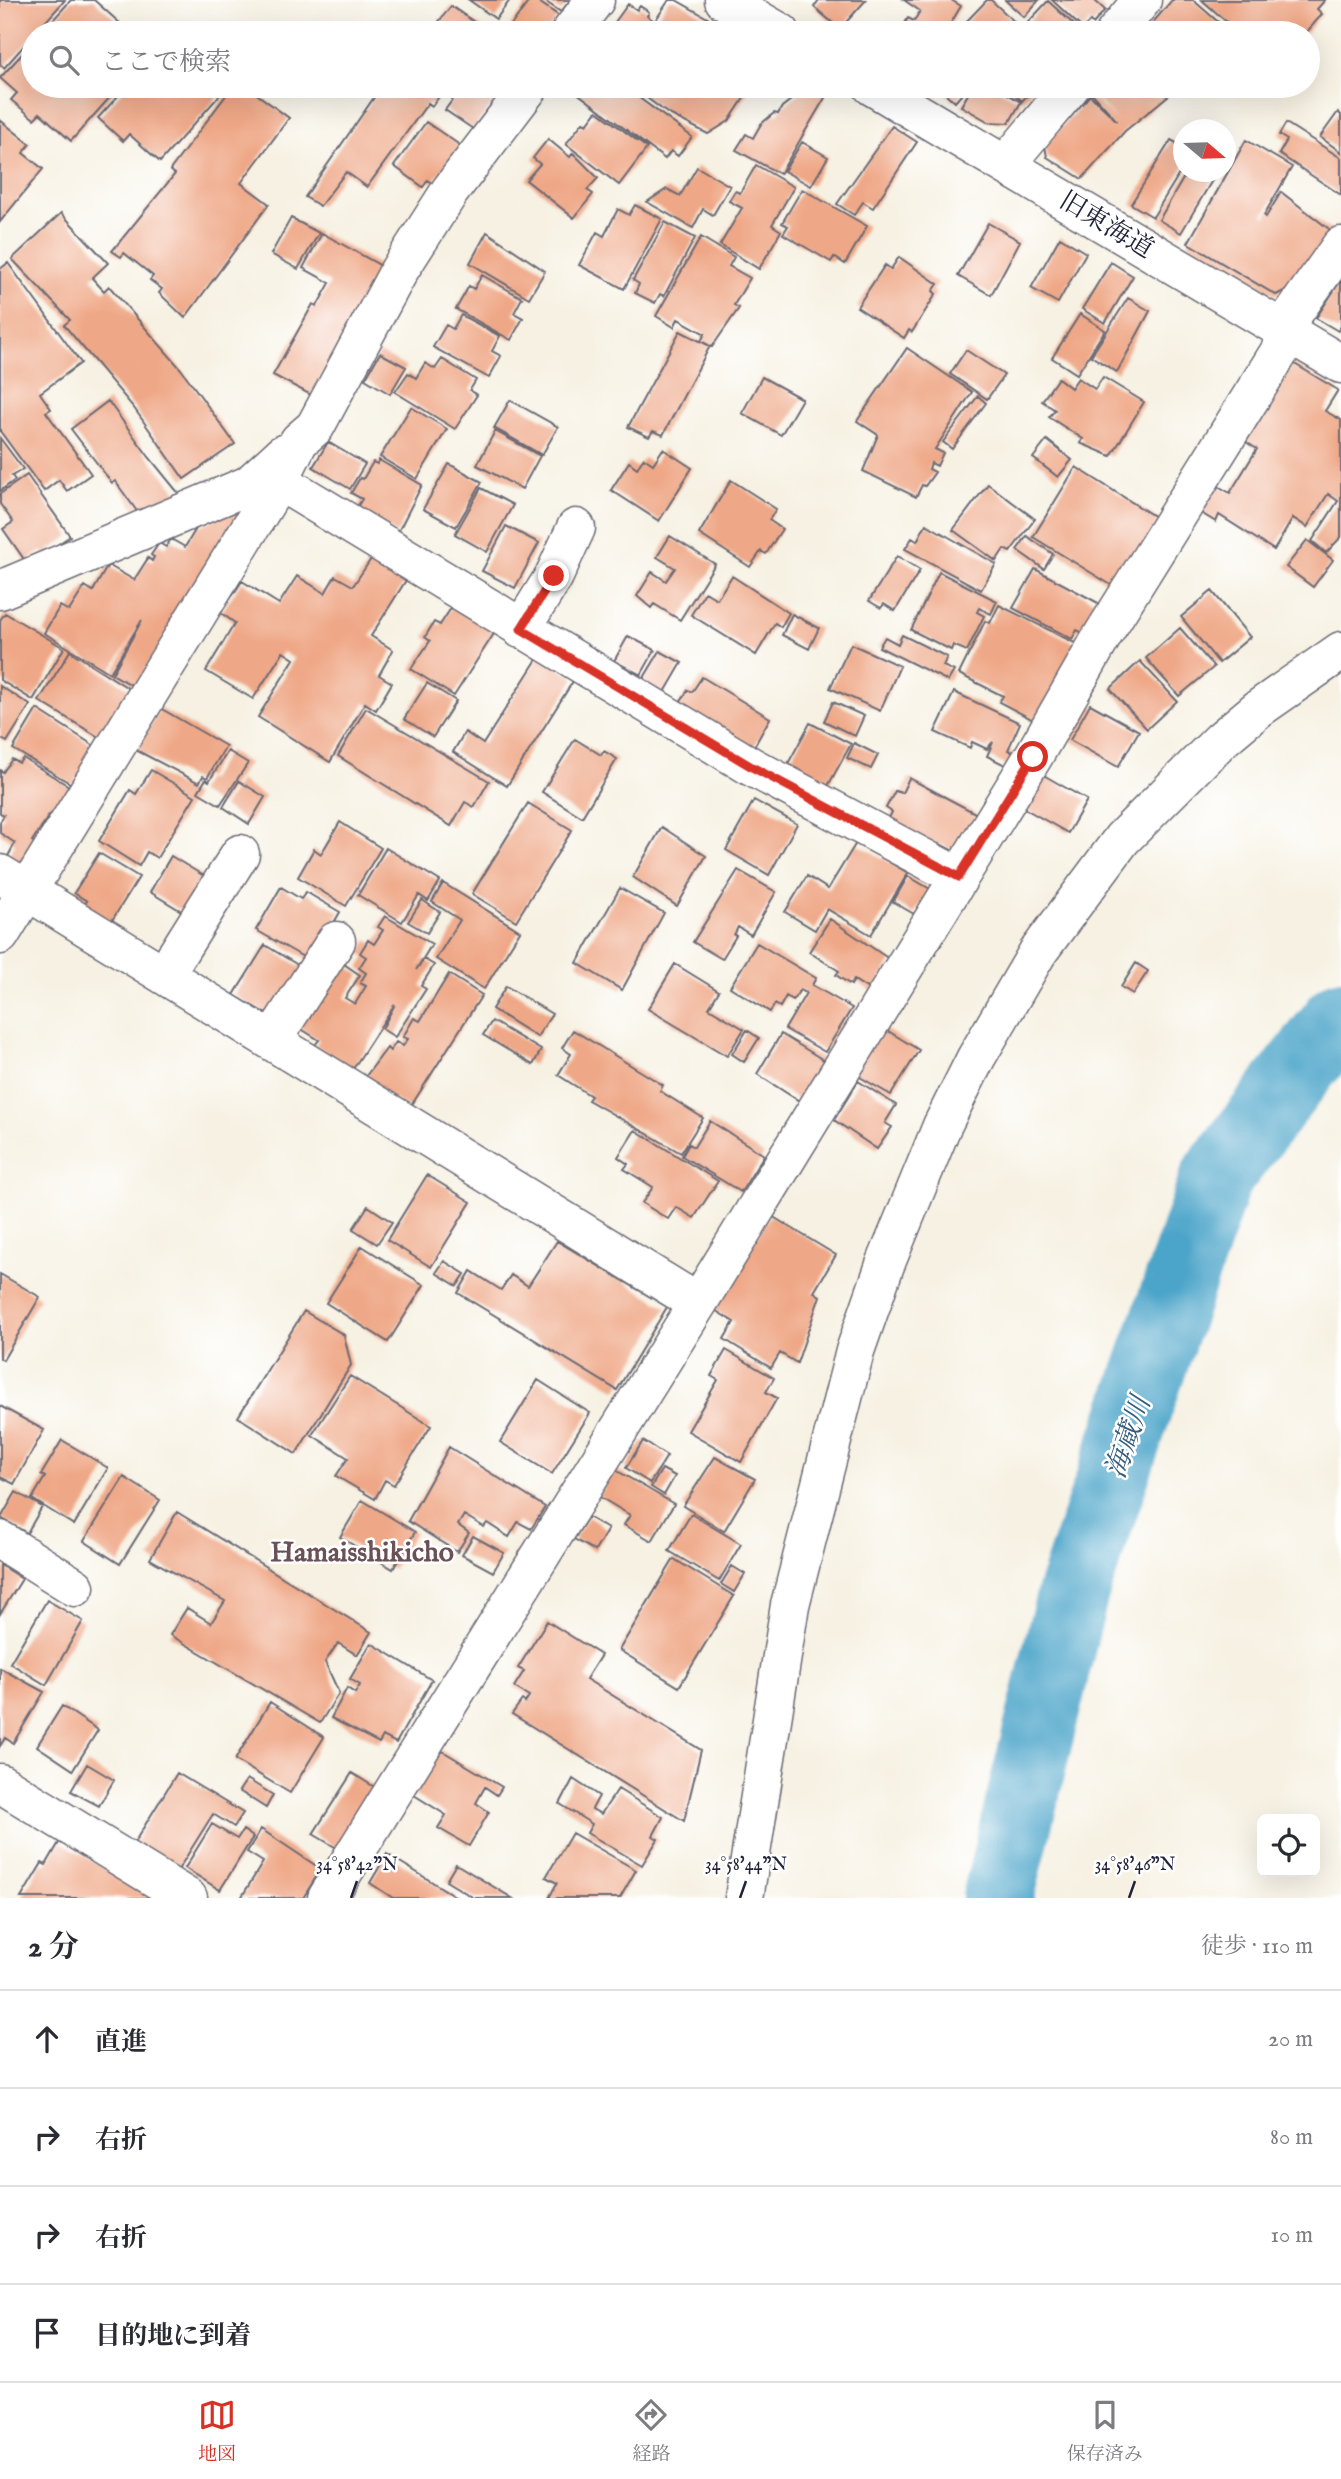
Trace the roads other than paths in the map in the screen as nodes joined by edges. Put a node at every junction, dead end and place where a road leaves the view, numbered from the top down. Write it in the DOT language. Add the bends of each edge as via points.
graph roads {
  1 [pos="596,0"];
  2 [pos="724,0"];
  3 [pos="1142,0"];
  4 [pos="579,21"];
  5 [pos="760,21"];
  6 [pos="1125,21"];
  7 [pos="521,98"];
  8 [pos="893,98"];
  9 [pos="1061,98"];
  10 [pos="1006,164"];
  11 [pos="1341,246"];
  12 [pos="1287,331"];
  13 [pos="1341,364"];
  14 [pos="299,440"];
  15 [pos="279,481"];
  16 [pos="576,528"];
  17 [pos="0,590"];
  18 [pos="521,629"];
  19 [pos="1341,651"];
  20 [pos="240,854"];
  21 [pos="959,877"];
  22 [pos="13,883"];
  23 [pos="0,935"];
  24 [pos="336,941"];
  25 [pos="164,975"];
  26 [pos="272,1040"];
  27 [pos="698,1303"];
  28 [pos="0,1540"];
  29 [pos="75,1587"];
  30 [pos="0,1783"];
  31 [pos="188,1898"];
  32 [pos="327,1898"];
  33 [pos="744,1898"];
  1 -- 4 [label="street"];
  2 -- 5 [label="street"];
  3 -- 6 [label="street"];
  7 -- 14 [label="street" via="450,191 400,269 315,427"];
  8 -- 10 [label="street, 旧東海道"];
  9 -- 10 [label="street"];
  10 -- 12 [label="street, 旧東海道"];
  11 -- 12 [label="street"];
  12 -- 13 [label="street, 旧東海道"];
  12 -- 21 [label="street"];
  14 -- 15 [label="street"];
  14 -- 17 [label="street" via="249,485"];
  15 -- 18 [label="street"];
  15 -- 22 [label="street"];
  16 -- 18 [label="street" via="554,576"];
  18 -- 21 [label="street" via="752,767"];
  19 -- 33 [label="street" via="1221,740 1122,839 1038,952 942,1126 855,1350 790,1605"];
  20 -- 25 [label="street"];
  21 -- 27 [label="street"];
  22 -- 23 [label="street"];
  22 -- 25 [label="street"];
  24 -- 26 [label="street"];
  25 -- 26 [label="street"];
  26 -- 27 [label="street"];
  27 -- 32 [label="street"];
  28 -- 29 [label="street"];
  30 -- 31 [label="street"];
}
